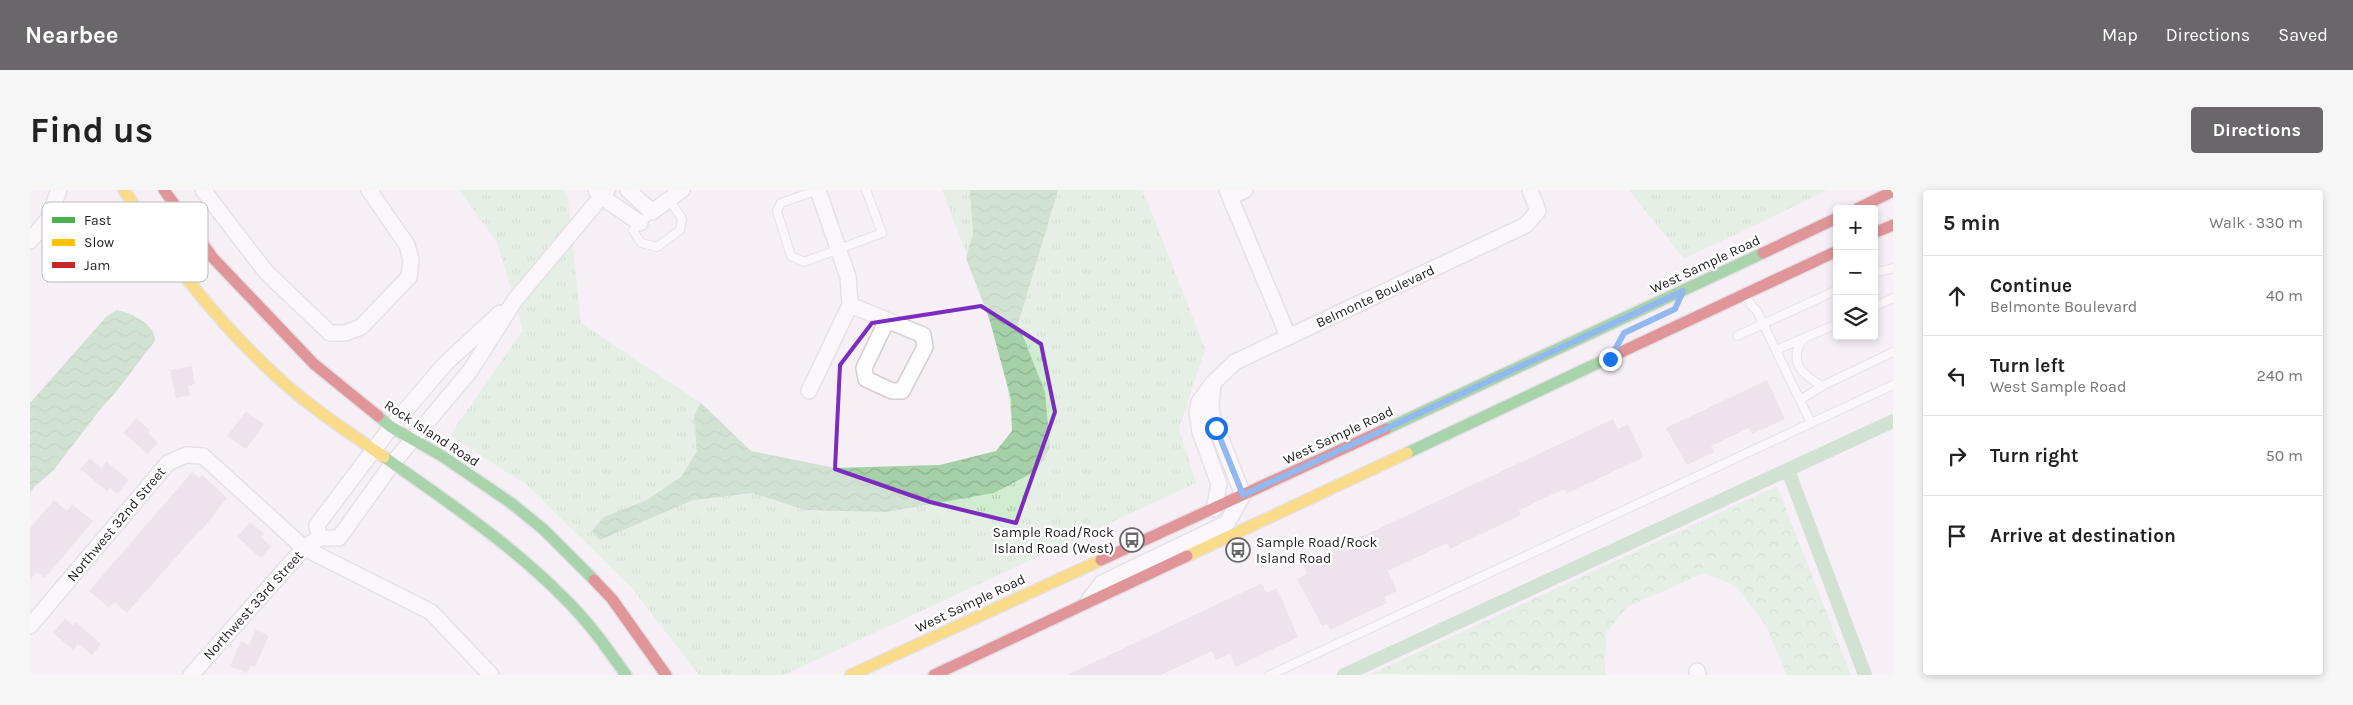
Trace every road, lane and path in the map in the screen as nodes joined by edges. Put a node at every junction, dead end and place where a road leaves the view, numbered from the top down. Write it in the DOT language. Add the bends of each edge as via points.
graph roads {
  1 [pos="59,190"];
  2 [pos="124,190"];
  3 [pos="164,190"];
  4 [pos="203,190"];
  5 [pos="369,190"];
  6 [pos="628,190"];
  7 [pos="682,190"];
  8 [pos="818,190"];
  9 [pos="866,190"];
  10 [pos="1244,190"];
  11 [pos="1530,190"];
  12 [pos="1893,191"];
  13 [pos="602,192"];
  14 [pos="1229,193"];
  15 [pos="669,199"];
  16 [pos="54,202"];
  17 [pos="132,202"];
  18 [pos="172,202"];
  19 [pos="1865,205"];
  20 [pos="652,212"];
  21 [pos="1833,220"];
  22 [pos="640,223"];
  23 [pos="1893,224"];
  24 [pos="42,226"];
  25 [pos="1878,231"];
  26 [pos="30,241"];
  27 [pos="839,249"];
  28 [pos="208,252"];
  29 [pos="1833,253"];
  30 [pos="1892,270"];
  31 [pos="1878,272"];
  32 [pos="189,282"];
  33 [pos="1683,291"];
  34 [pos="1833,292"];
  35 [pos="1745,295"];
  36 [pos="1893,298"];
  37 [pos="515,300"];
  38 [pos="850,305"];
  39 [pos="1878,305"];
  40 [pos="1675,309"];
  41 [pos="887,320"];
  42 [pos="1764,325"];
  43 [pos="1833,326"];
  44 [pos="1288,336"];
  45 [pos="1738,336"];
  46 [pos="1802,341"];
  47 [pos="1619,342"];
  48 [pos="1776,350"];
  49 [pos="1893,352"];
  50 [pos="1610,359"];
  51 [pos="1213,383"];
  52 [pos="1893,385"];
  53 [pos="1822,386"];
  54 [pos="809,391"];
  55 [pos="1800,400"];
  56 [pos="1417,415"];
  57 [pos="1811,423"];
  58 [pos="392,427"];
  59 [pos="1398,436"];
  60 [pos="412,440"];
  61 [pos="373,450"];
  62 [pos="392,464"];
  63 [pos="1243,495"];
  64 [pos="1267,507"];
  65 [pos="1214,509"];
  66 [pos="1258,524"];
  67 [pos="319,538"];
  68 [pos="304,548"];
  69 [pos="1089,601"];
  70 [pos="30,626"];
  71 [pos="199,672"];
  72 [pos="491,675"];
  73 [pos="626,675"];
  74 [pos="666,675"];
  75 [pos="851,675"];
  76 [pos="934,675"];
  77 [pos="1270,675"];
  1 -- 16 [label="street"];
  2 -- 17 [label="main road"];
  3 -- 18 [label="main road, Rock Island Road"];
  4 -- 5 [label="street" via="266,272 330,332 346,333 362,327 409,277 411,260 407,245"];
  6 -- 20 [label="street"];
  7 -- 15 [label="street"];
  8 -- 27 [label="street"];
  8 -- 27 [label="lane" via="781,203 777,211 791,256 804,262"];
  9 -- 27 [label="lane" via="882,233"];
  10 -- 14 [label="street"];
  11 -- 44 [label="street, Belmonte Boulevard" via="1538,211 1526,225"];
  12 -- 19 [label="main road"];
  13 -- 22 [label="street"];
  13 -- 37 [label="street"];
  14 -- 44 [label="street"];
  15 -- 20 [label="street"];
  15 -- 22 [label="lane" via="682,219 680,230 671,238 657,247 641,243 633,230"];
  20 -- 22 [label="lane"];
  21 -- 33 [label="main road, West Sample Road"];
  23 -- 25 [label="main road"];
  24 -- 26 [label="street"];
  27 -- 38 [label="street" via="848,277"];
  28 -- 58 [label="main road, Rock Island Road" via="314,364"];
  29 -- 35 [label="main road"];
  30 -- 31 [label="lane"];
  32 -- 61 [label="main road" via="284,382"];
  33 -- 40 [label="main road"];
  33 -- 56 [label="main road, West Sample Road"];
  34 -- 42 [label="lane"];
  35 -- 42 [label="lane"];
  35 -- 50 [label="main road"];
  36 -- 39 [label="lane"];
  37 -- 58 [label="street" via="446,364"];
  37 -- 60 [label="street" via="470,371"];
  38 -- 41 [label="street"];
  38 -- 54 [label="street"];
  41 -- 41 [label="street" via="923,335 925,347 902,391 892,391 866,379 864,368"];
  42 -- 45 [label="lane"];
  42 -- 48 [label="lane"];
  43 -- 46 [label="lane"];
  44 -- 51 [label="street, Belmonte Boulevard" via="1234,362"];
  46 -- 48 [label="lane"];
  46 -- 53 [label="lane" via="1797,348 1796,363 1804,375"];
  47 -- 50 [label="main road"];
  48 -- 55 [label="lane"];
  49 -- 53 [label="lane"];
  50 -- 66 [label="main road"];
  51 -- 63 [label="street" via="1212,416"];
  51 -- 65 [label="street, Belmonte Boulevard" via="1199,402 1197,412 1200,432 1219,484"];
  52 -- 57 [label="lane"];
  53 -- 55 [label="lane"];
  55 -- 57 [label="lane"];
  56 -- 59 [label="main road"];
  56 -- 63 [label="main road, West Sample Road"];
  57 -- 77 [label="lane"];
  58 -- 60 [label="main road, Rock Island Road"];
  58 -- 61 [label="street"];
  60 -- 62 [label="street"];
  60 -- 74 [label="main road, Rock Island Road" via="442,456 543,529 612,598"];
  61 -- 62 [label="main road"];
  61 -- 67 [label="street" via="318,525"];
  62 -- 67 [label="street, Northwest 33rd Street" via="339,538"];
  62 -- 73 [label="main road" via="522,557 569,601 600,637"];
  63 -- 65 [label="main road, West Sample Road"];
  63 -- 69 [label="street" via="1227,522 1102,583"];
  64 -- 66 [label="main road"];
  65 -- 75 [label="main road, West Sample Road"];
  66 -- 69 [label="main road"];
  67 -- 68 [label="street, Northwest 33rd Street"];
  68 -- 70 [label="street, Northwest 32nd Street" via="203,456 186,455 168,463"];
  68 -- 71 [label="street, Northwest 33rd Street"];
  68 -- 72 [label="street, Northwest 32nd Street" via="431,612"];
  69 -- 76 [label="main road"];
}
